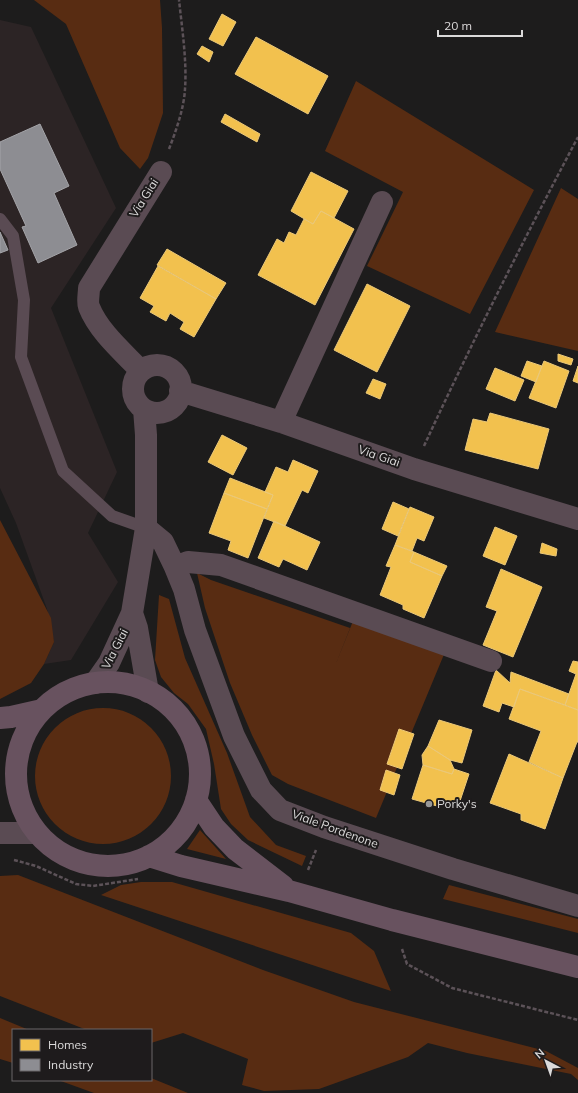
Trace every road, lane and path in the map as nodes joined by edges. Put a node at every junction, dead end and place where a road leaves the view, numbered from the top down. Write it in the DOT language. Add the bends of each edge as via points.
graph roads {
  1 [pos="179,0"];
  2 [pos="578,137"];
  3 [pos="161,172"];
  4 [pos="382,202"];
  5 [pos="0,219"];
  6 [pos="141,372"];
  7 [pos="180,391"];
  8 [pos="144,409"];
  9 [pos="281,422"];
  10 [pos="414,469"];
  11 [pos="578,519"];
  12 [pos="146,528"];
  13 [pos="175,567"];
  14 [pos="132,613"];
  15 [pos="491,661"];
  16 [pos="96,683"];
  17 [pos="148,692"];
  18 [pos="42,710"];
  19 [pos="0,718"];
  20 [pos="0,765"];
  21 [pos="16,784"];
  22 [pos="196,800"];
  23 [pos="0,833"];
  24 [pos="37,833"];
  25 [pos="149,856"];
  26 [pos="289,891"];
  27 [pos="578,906"];
  28 [pos="392,920"];
  29 [pos="578,967"];
  30 [pos="578,1020"];
  1 -- 3 [label="path, Via Giai" via="185,90 177,130"];
  2 -- 10 [label="path" via="458,372"];
  3 -- 6 [label="street, Via Giai" via="89,288 88,306 100,327"];
  4 -- 9 [label="street"];
  5 -- 12 [label="lane" via="13,236 24,300 21,357 63,471 112,516"];
  6 -- 7 [label="street" via="152,366 163,366 176,376"];
  6 -- 8 [label="street" via="133,384 133,391 138,404"];
  7 -- 8 [label="street" via="178,399 167,410 159,413"];
  7 -- 9 [label="street, Via Giai"];
  8 -- 12 [label="street, Via Giai"];
  9 -- 10 [label="street, Via Giai"];
  10 -- 11 [label="street, Via Giai"];
  12 -- 13 [label="street, Viale Pordenone" via="163,542"];
  12 -- 14 [label="street, Via Giai"];
  13 -- 15 [label="street" via="188,562 221,564"];
  13 -- 27 [label="street, Viale Pordenone" via="234,736 261,790 280,810 438,864"];
  14 -- 16 [label="street, Via Giai" via="109,663"];
  14 -- 17 [label="street, Via Giai"];
  16 -- 17 [label="main road" via="120,683"];
  16 -- 18 [label="main road" via="71,690"];
  17 -- 22 [label="main road" via="176,712 192,737 200,770"];
  18 -- 19 [label="main road"];
  18 -- 21 [label="main road" via="29,726 21,745 16,766"];
  20 -- 21 [label="main road"];
  21 -- 24 [label="main road" via="27,819"];
  22 -- 25 [label="main road" via="181,828 166,845"];
  22 -- 26 [label="main road" via="214,827 235,849"];
  23 -- 24 [label="street"];
  24 -- 25 [label="main road" via="55,850 86,864 120,865"];
  25 -- 26 [label="main road"];
  26 -- 28 [label="main road"];
  28 -- 29 [label="main road"];
  28 -- 30 [label="path" via="407,964 452,988"];
}
